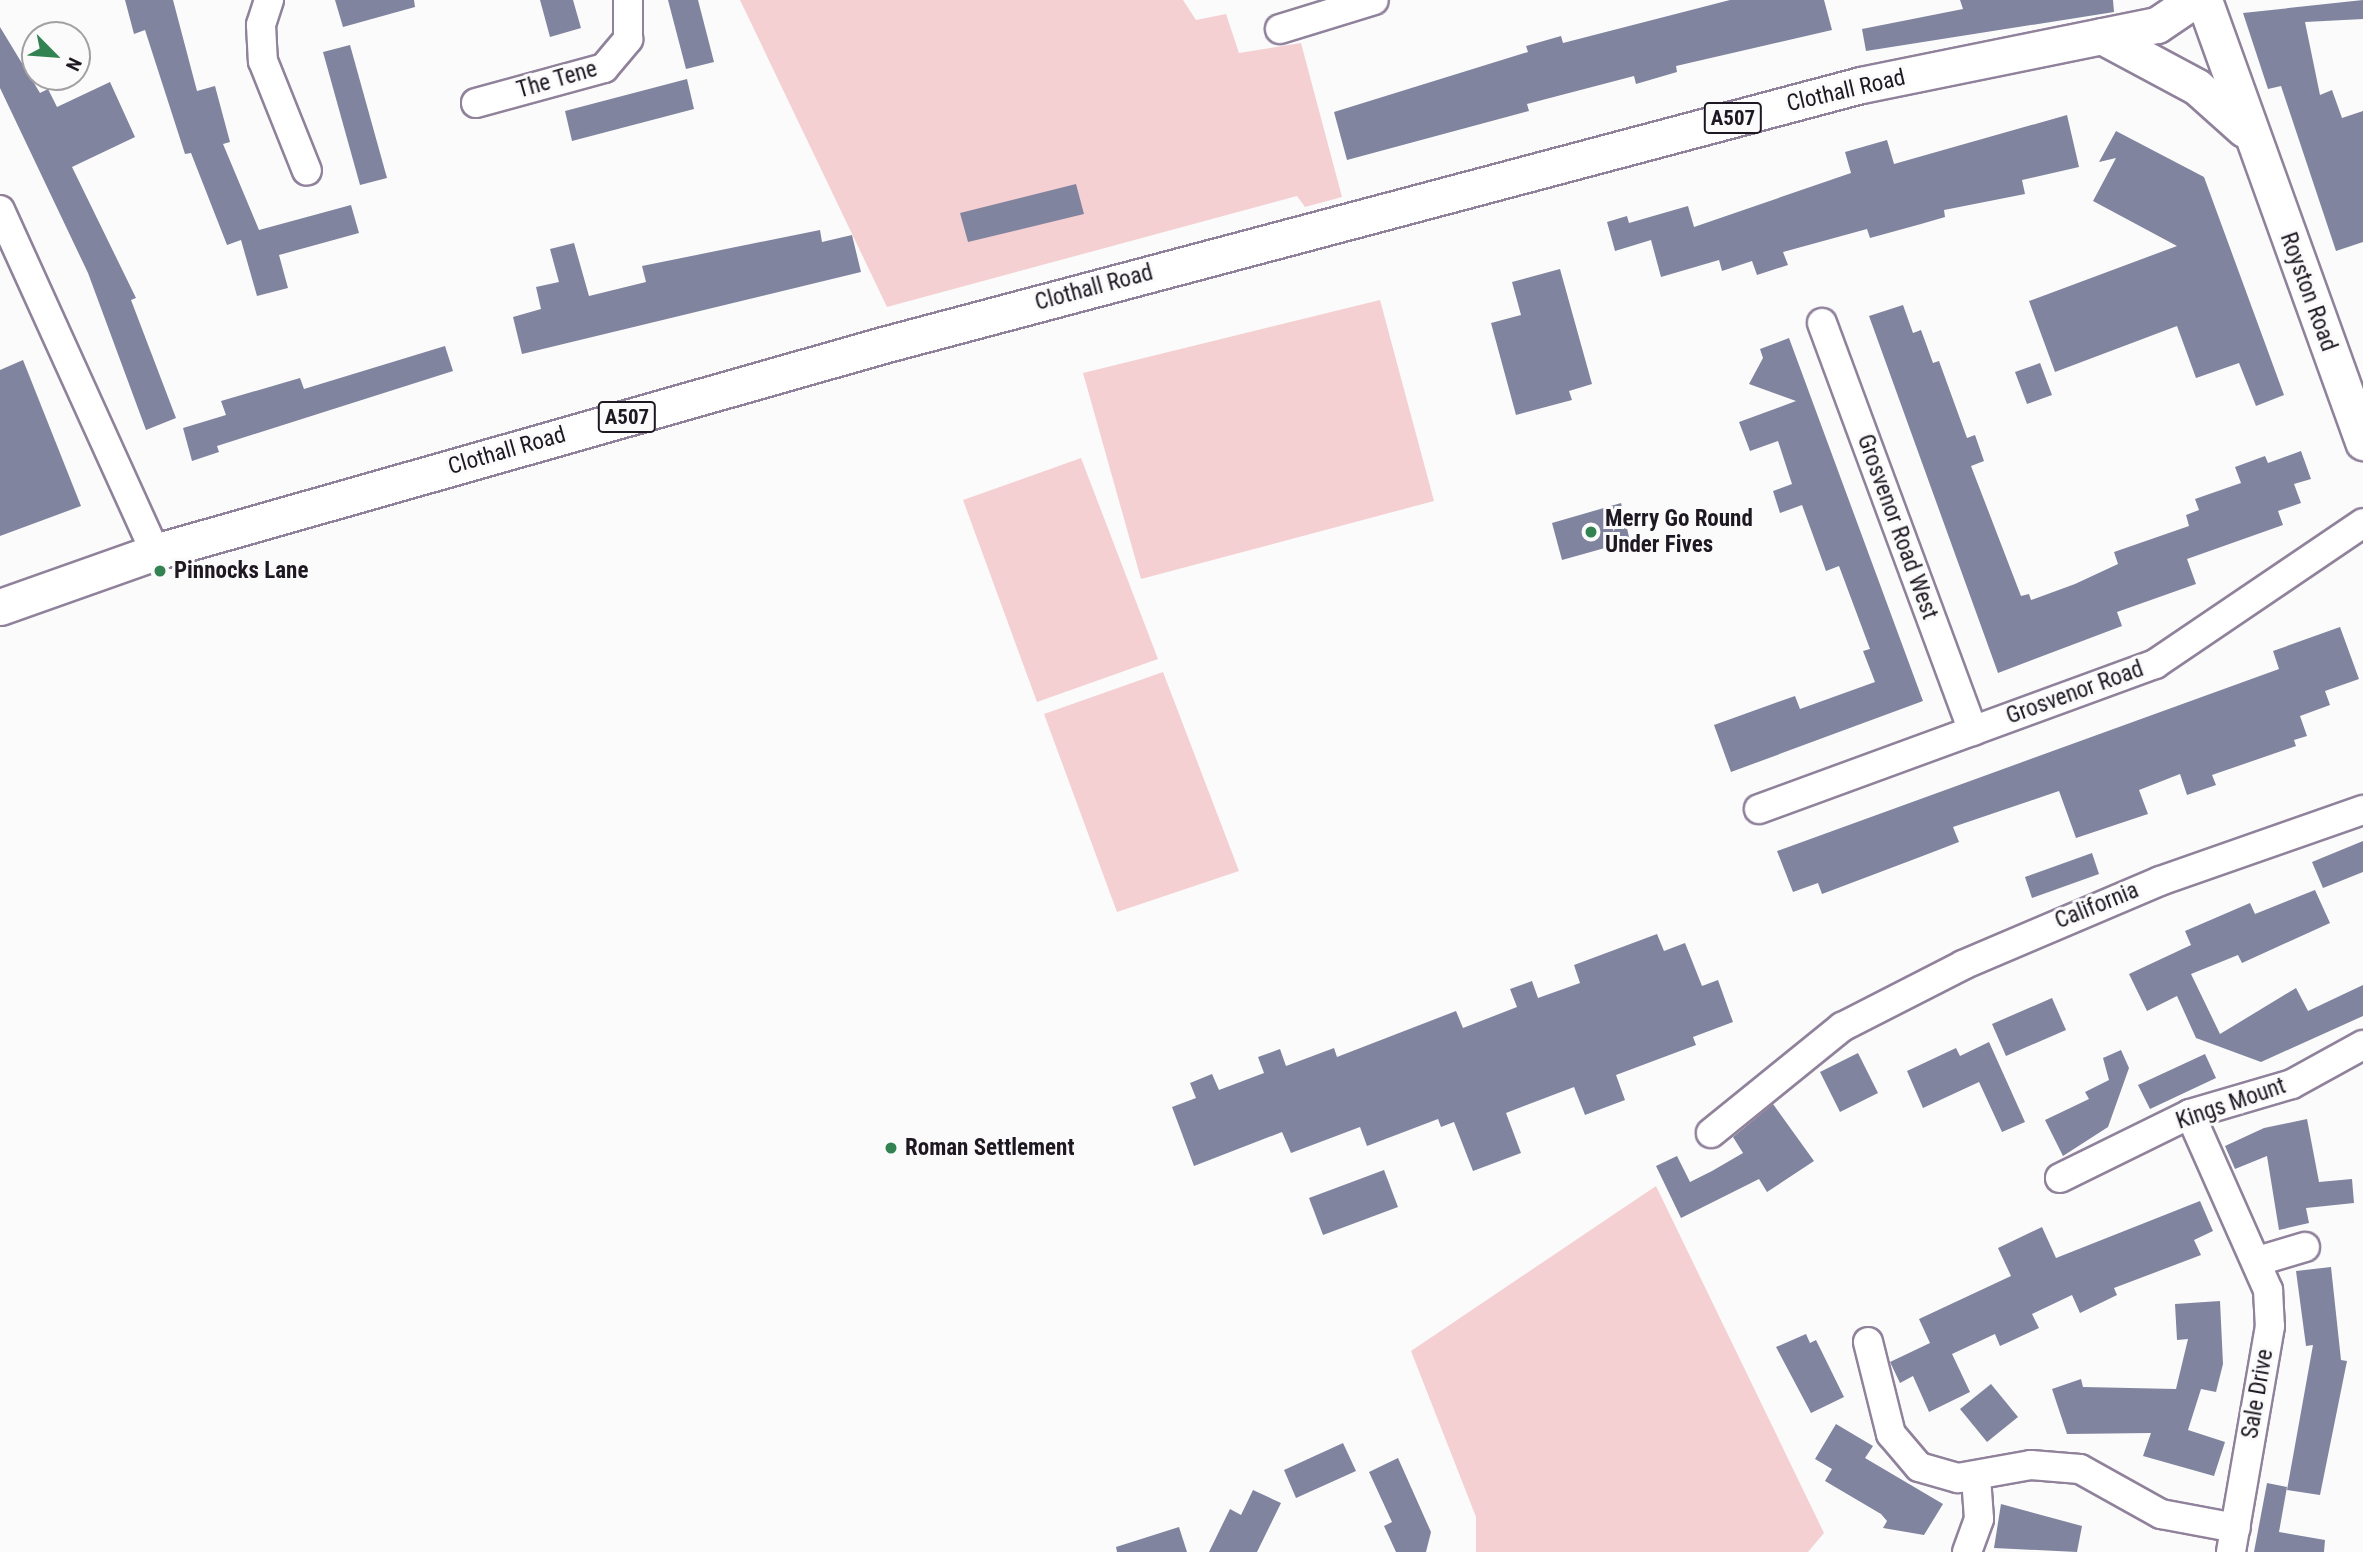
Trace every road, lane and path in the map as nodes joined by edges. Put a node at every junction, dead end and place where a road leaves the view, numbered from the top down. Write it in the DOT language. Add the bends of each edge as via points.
graph roads {
  1 [pos="269,0"];
  2 [pos="628,0"];
  3 [pos="1374,0"];
  4 [pos="2194,0"];
  5 [pos="2204,0"];
  6 [pos="1280,29"];
  7 [pos="2102,36"];
  8 [pos="476,103"];
  9 [pos="2254,141"];
  10 [pos="307,171"];
  11 [pos="0,210"];
  12 [pos="1822,323"];
  13 [pos="2363,442"];
  14 [pos="2363,523"];
  15 [pos="155,552"];
  16 [pos="0,607"];
  17 [pos="1973,731"];
  18 [pos="1759,809"];
  19 [pos="2363,810"];
  20 [pos="2363,1045"];
  21 [pos="2190,1114"];
  22 [pos="1711,1133"];
  23 [pos="2060,1178"];
  24 [pos="2305,1247"];
  25 [pos="2258,1261"];
  26 [pos="1868,1342"];
  27 [pos="1976,1477"];
  28 [pos="2233,1540"];
  29 [pos="1967,1552"];
  1 -- 10 [label="street" via="261,25 264,61"];
  2 -- 8 [label="street, The Tene" via="628,39 604,68"];
  3 -- 6 [label="street"];
  4 -- 7 [label="main road, Clothall Road / A507" via="2157,25"];
  5 -- 9 [label="main road, Royston Road"];
  7 -- 9 [label="main road, Royston Road" via="2197,87 2230,111"];
  7 -- 15 [label="main road, Clothall Road / A507" via="1861,85 1322,226"];
  9 -- 13 [label="main road, Royston Road"];
  11 -- 15 [label="street"];
  12 -- 17 [label="street, Grosvenor Road West"];
  14 -- 17 [label="street, Grosvenor Road" via="2155,664"];
  15 -- 16 [label="main road, Clothall Road / A507"];
  17 -- 18 [label="street, Grosvenor Road"];
  19 -- 22 [label="street, California" via="2040,929 1842,1027"];
  20 -- 21 [label="street, Kings Mount" via="2291,1084"];
  21 -- 23 [label="street, Kings Mount"];
  21 -- 25 [label="street, Sale Drive"];
  24 -- 25 [label="street"];
  25 -- 28 [label="street, Sale Drive" via="2270,1326"];
  26 -- 27 [label="street, Sale Drive" via="1897,1446 1919,1467"];
  27 -- 28 [label="street, Sale Drive" via="2031,1465 2080,1469 2161,1514"];
  27 -- 29 [label="street" via="1979,1519"];
}
